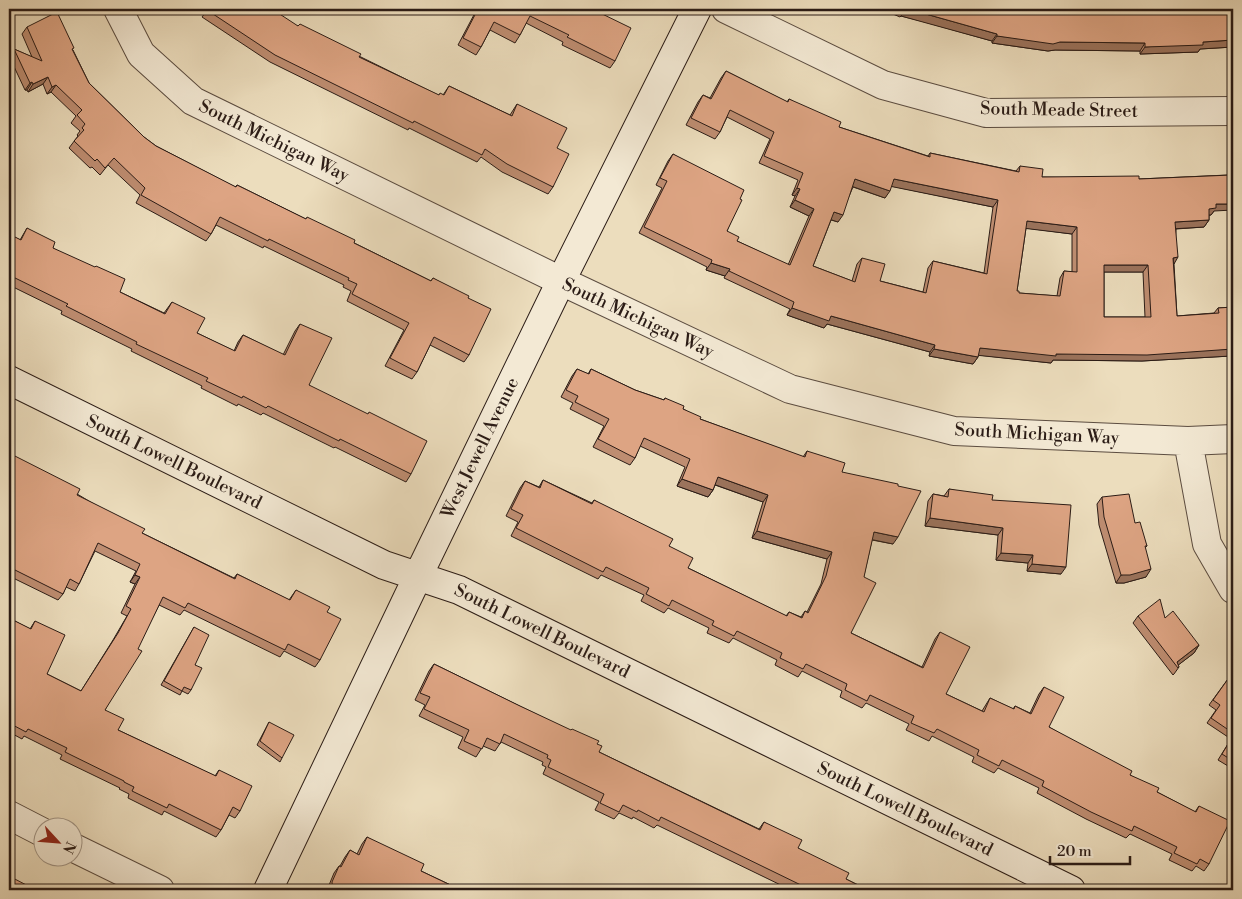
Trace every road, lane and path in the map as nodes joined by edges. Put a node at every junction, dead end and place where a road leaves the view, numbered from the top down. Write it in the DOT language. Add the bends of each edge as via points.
graph roads {
  1 [pos="118,9"];
  2 [pos="697,9"];
  3 [pos="726,9"];
  4 [pos="1233,111"];
  5 [pos="561,282"];
  6 [pos="9,380"];
  7 [pos="1233,439"];
  8 [pos="1188,441"];
  9 [pos="418,576"];
  10 [pos="1233,589"];
  11 [pos="9,815"];
  12 [pos="32,827"];
  13 [pos="82,852"];
  14 [pos="160,890"];
  15 [pos="268,890"];
  16 [pos="1071,890"];
  1 -- 5 [label="street, South Michigan Way" via="141,54 193,101"];
  2 -- 5 [label="street, West Jewell Avenue"];
  3 -- 4 [label="street, South Meade Street" via="883,85 986,113"];
  5 -- 8 [label="street, South Michigan Way" via="790,390 954,432"];
  5 -- 9 [label="street, West Jewell Avenue"];
  6 -- 9 [label="street, South Lowell Boulevard" via="384,565"];
  7 -- 8 [label="street, South Michigan Way"];
  8 -- 10 [label="street" via="1207,544"];
  9 -- 15 [label="street, West Jewell Avenue"];
  9 -- 16 [label="street, South Lowell Boulevard" via="459,590"];
  11 -- 12 [label="street"];
  13 -- 14 [label="street"];
}
